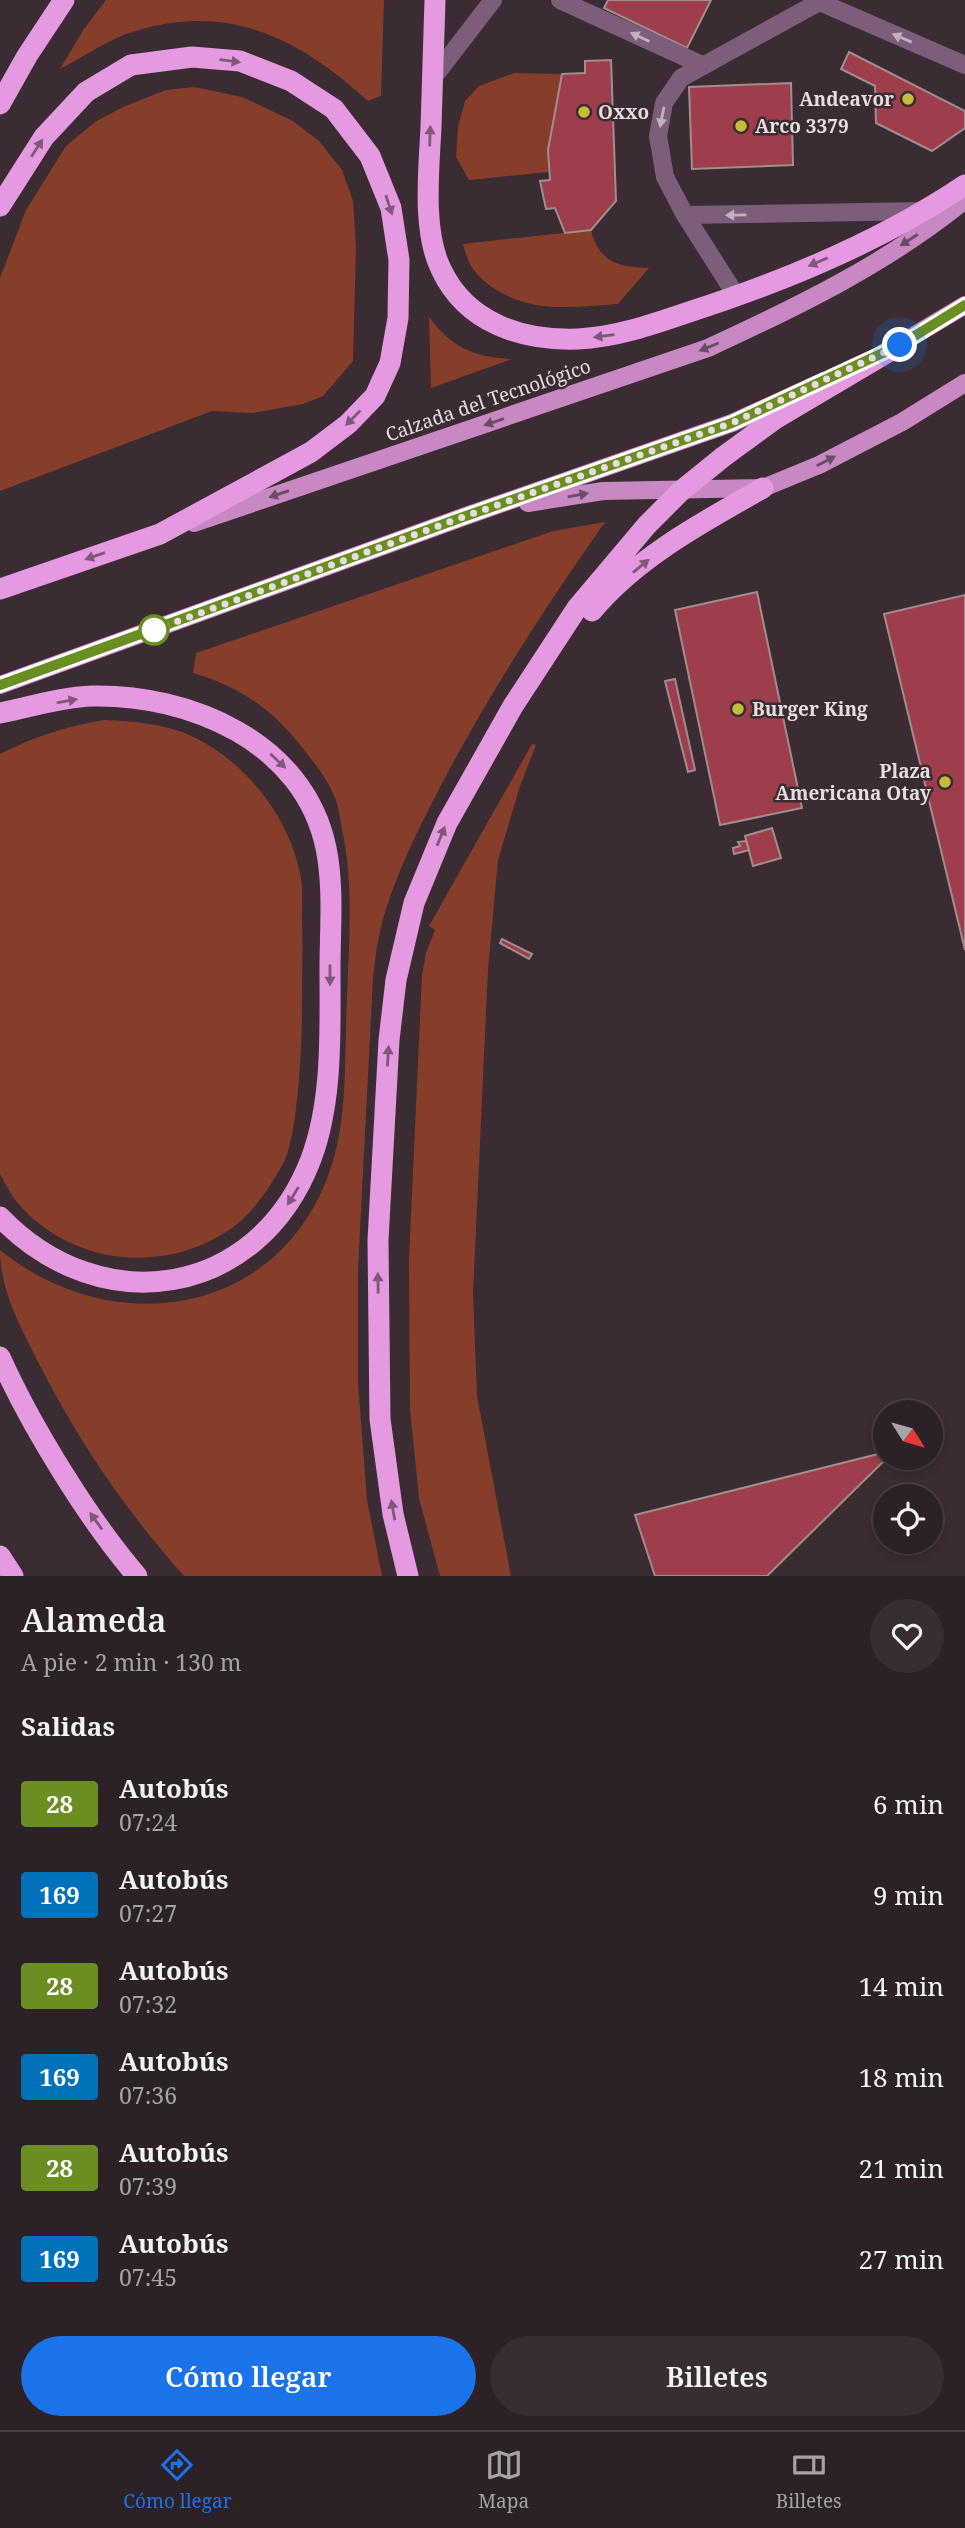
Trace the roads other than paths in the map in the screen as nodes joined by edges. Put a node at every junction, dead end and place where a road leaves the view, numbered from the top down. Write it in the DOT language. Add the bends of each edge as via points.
graph roads {
  1 [pos="64,0"];
  2 [pos="435,0"];
  3 [pos="493,0"];
  4 [pos="560,0"];
  5 [pos="817,1"];
  6 [pos="702,65"];
  7 [pos="965,65"];
  8 [pos="433,78"];
  9 [pos="0,104"];
  10 [pos="965,185"];
  11 [pos="965,201"];
  12 [pos="0,206"];
  13 [pos="926,211"];
  14 [pos="685,215"];
  15 [pos="737,297"];
  16 [pos="965,305"];
  17 [pos="900,345"];
  18 [pos="965,383"];
  19 [pos="764,488"];
  20 [pos="681,491"];
  21 [pos="463,517"];
  22 [pos="160,534"];
  23 [pos="65,566"];
  24 [pos="0,576"];
  25 [pos="0,589"];
  26 [pos="0,685"];
  27 [pos="513,706"];
  28 [pos="0,713"];
  29 [pos="0,1217"];
  30 [pos="0,1357"];
  31 [pos="0,1556"];
  32 [pos="13,1576"];
  33 [pos="137,1576"];
  34 [pos="408,1576"];
  1 -- 9 [label="highway"];
  2 -- 8 [label="highway"];
  3 -- 8 [label="lane"];
  6 -- 4 [label="lane, one-way"];
  5 -- 6 [label="lane"];
  7 -- 5 [label="lane, one-way"];
  6 -- 14 [label="lane, one-way" via="681,78 664,103 658,136 666,177"];
  15 -- 8 [label="highway, one-way" via="611,336 538,337 483,319 462,303 449,285 431,241"];
  10 -- 13 [label="highway"];
  11 -- 22 [label="main road, Calzada del Tecnológico, one-way" via="852,276 708,348"];
  12 -- 22 [label="highway, one-way" via="44,137 86,92 131,65 180,58 240,61 291,80 334,109 370,156 391,208 399,260 398,318 390,363 375,396 311,452"];
  13 -- 14 [label="lane, one-way"];
  13 -- 15 [label="highway, one-way"];
  14 -- 15 [label="lane"];
  16 -- 17 [label="main road"];
  17 -- 20 [label="highway" via="775,419"];
  17 -- 21 [label="main road" via="732,423"];
  19 -- 18 [label="main road, one-way" via="879,434"];
  19 -- 20 [label="main road"];
  27 -- 19 [label="highway, one-way" via="604,596 659,551"];
  21 -- 20 [label="main road, one-way" via="603,491"];
  20 -- 27 [label="highway" via="577,608"];
  21 -- 26 [label="main road"];
  22 -- 23 [label="highway, Calzada del Tecnológico, one-way"];
  23 -- 24 [label="highway"];
  23 -- 25 [label="highway, Calzada del Tecnológico"];
  34 -- 27 [label="highway, one-way" via="393,1514 380,1419 378,1240 390,1028 414,903 447,823"];
  28 -- 29 [label="highway, one-way" via="91,696 161,702 219,721 273,756 293,776 326,846 331,898 328,1064 318,1137 298,1189 260,1237 212,1270 155,1284 128,1283 55,1260"];
  33 -- 30 [label="highway, one-way" via="88,1510"];
  31 -- 32 [label="highway"];
}
